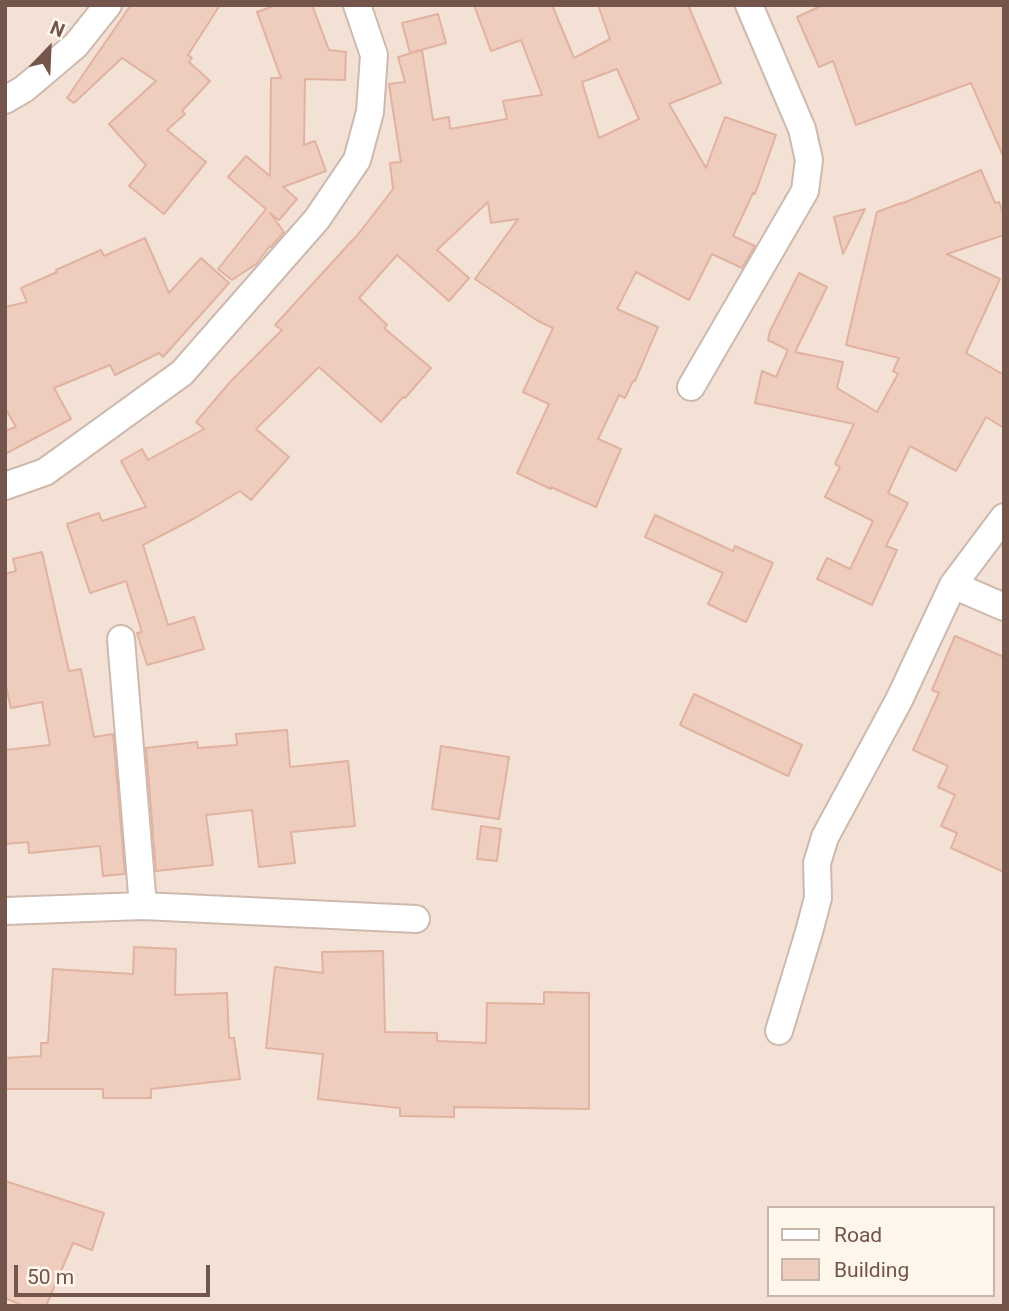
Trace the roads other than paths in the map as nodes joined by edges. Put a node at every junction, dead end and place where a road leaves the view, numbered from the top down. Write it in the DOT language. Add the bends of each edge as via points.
graph roads {
  1 [pos="108,5"];
  2 [pos="357,5"];
  3 [pos="749,5"];
  4 [pos="5,100"];
  5 [pos="691,387"];
  6 [pos="5,486"];
  7 [pos="1004,517"];
  8 [pos="953,585"];
  9 [pos="1004,607"];
  10 [pos="121,639"];
  11 [pos="143,906"];
  12 [pos="5,911"];
  13 [pos="416,919"];
  14 [pos="779,1031"];
  1 -- 4 [label="street" via="76,46"];
  2 -- 6 [label="street" via="374,55 370,112 357,160 317,219 182,373 45,472"];
  3 -- 5 [label="street" via="802,129 809,160 805,191"];
  7 -- 8 [label="street"];
  8 -- 9 [label="street"];
  8 -- 14 [label="street" via="899,700 825,837 817,863 818,898"];
  10 -- 11 [label="street"];
  11 -- 12 [label="street"];
  11 -- 13 [label="street"];
}
